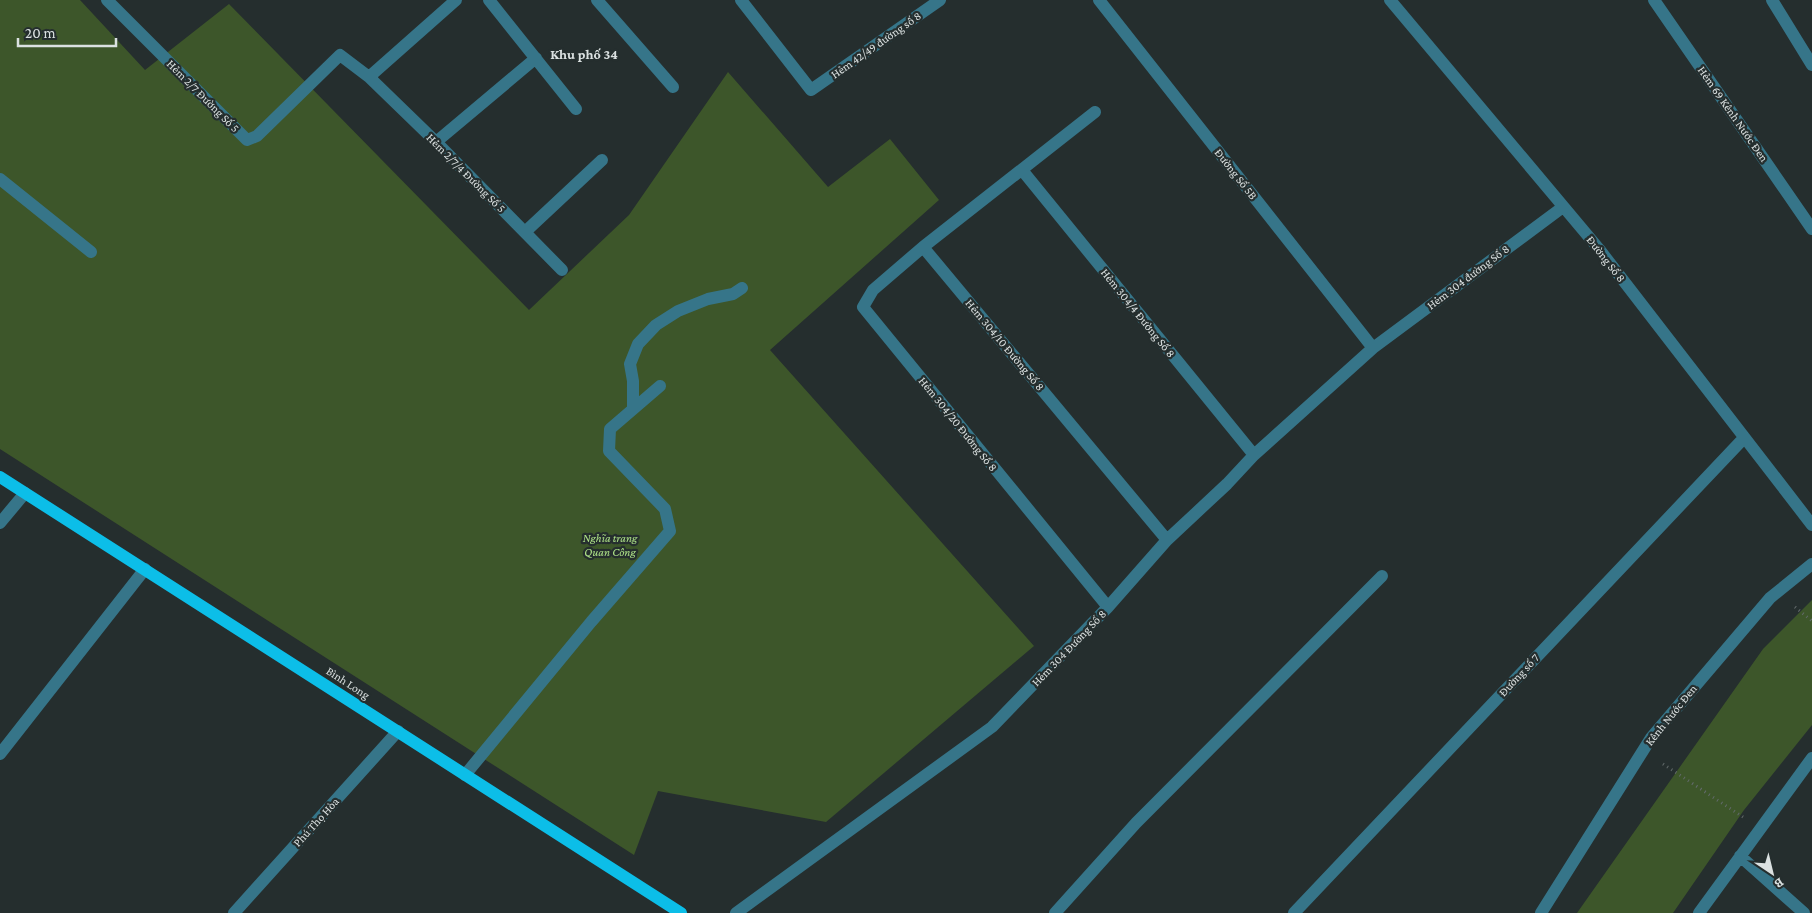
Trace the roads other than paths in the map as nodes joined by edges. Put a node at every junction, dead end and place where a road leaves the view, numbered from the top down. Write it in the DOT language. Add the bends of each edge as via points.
graph roads {
  1 [pos="107,0"];
  2 [pos="456,0"];
  3 [pos="489,0"];
  4 [pos="597,0"];
  5 [pos="741,0"];
  6 [pos="940,0"];
  7 [pos="1099,0"];
  8 [pos="1390,0"];
  9 [pos="1654,0"];
  10 [pos="1772,0"];
  11 [pos="536,58"];
  12 [pos="1812,65"];
  13 [pos="369,77"];
  14 [pos="673,87"];
  15 [pos="576,109"];
  16 [pos="1095,112"];
  17 [pos="436,142"];
  18 [pos="602,160"];
  19 [pos="1022,170"];
  20 [pos="0,179"];
  21 [pos="1564,206"];
  22 [pos="1812,229"];
  23 [pos="525,232"];
  24 [pos="922,247"];
  25 [pos="91,252"];
  26 [pos="562,270"];
  27 [pos="742,288"];
  28 [pos="1373,348"];
  29 [pos="660,386"];
  30 [pos="633,409"];
  31 [pos="1744,438"];
  32 [pos="1254,455"];
  33 [pos="0,477"];
  34 [pos="26,493"];
  35 [pos="0,523"];
  36 [pos="1812,525"];
  37 [pos="1167,540"];
  38 [pos="1812,564"];
  39 [pos="145,569"];
  40 [pos="1382,576"];
  41 [pos="1108,607"];
  42 [pos="398,731"];
  43 [pos="0,754"];
  44 [pos="1812,758"];
  45 [pos="465,775"];
  46 [pos="1740,856"];
  47 [pos="234,913"];
  48 [pos="681,913"];
  49 [pos="736,913"];
  50 [pos="1055,913"];
  51 [pos="1294,913"];
  52 [pos="1541,913"];
  53 [pos="1699,913"];
  54 [pos="1804,913"];
  1 -- 13 [label="street, Hẻm 2/7 Đường Số 5" via="247,140 257,136 340,55"];
  2 -- 13 [label="street"];
  3 -- 11 [label="street"];
  4 -- 14 [label="street"];
  5 -- 6 [label="street, Hẻm 42/49 đường số 8" via="811,90"];
  7 -- 28 [label="street, Đường Số 5B"];
  8 -- 21 [label="street, Đường Số 8"];
  9 -- 22 [label="street, Hẻm 69 Kênh Nước Đen"];
  10 -- 12 [label="street"];
  11 -- 15 [label="street"];
  11 -- 17 [label="street"];
  13 -- 17 [label="street, Hẻm 2/7/4 Đường Số 5"];
  16 -- 19 [label="street"];
  17 -- 23 [label="street, Hẻm 2/7/4 Đường Số 5"];
  18 -- 23 [label="street"];
  19 -- 24 [label="street"];
  19 -- 32 [label="street, Hẻm 304/4 Đường Số 8"];
  20 -- 25 [label="street"];
  21 -- 28 [label="street, Hẻm 304 đường Số 8"];
  21 -- 31 [label="street, Đường Số 8"];
  23 -- 26 [label="street, Hẻm 2/7/4 Đường Số 5"];
  24 -- 37 [label="street, Hẻm 304/10 Đường Số 8"];
  24 -- 41 [label="street, Hẻm 304/20 Đường Số 8" via="873,290 863,307"];
  27 -- 30 [label="street" via="733,294 708,299 678,311 656,325 638,344 630,364"];
  28 -- 32 [label="street, Hẻm 304 Đường Số 8"];
  29 -- 30 [label="street"];
  30 -- 45 [label="street" via="610,429 609,451 665,509 670,531"];
  31 -- 36 [label="street, Đường Số 8"];
  31 -- 51 [label="street, Đường số 7"];
  32 -- 37 [label="street, Hẻm 304 Đường Số 8"];
  33 -- 34 [label="main road, Bình Long"];
  34 -- 35 [label="street"];
  34 -- 39 [label="main road, Bình Long"];
  37 -- 41 [label="street, Hẻm 304 Đường Số 8"];
  38 -- 52 [label="street, Kênh Nước Đen" via="1770,598 1651,738"];
  39 -- 42 [label="main road, Bình Long"];
  39 -- 43 [label="street"];
  40 -- 50 [label="street" via="1136,823"];
  41 -- 49 [label="street, Hẻm 304 Đường Số 8" via="992,727"];
  42 -- 45 [label="main road, Bình Long"];
  42 -- 47 [label="street, Phú Thọ Hòa"];
  44 -- 46 [label="street"];
  45 -- 48 [label="main road, Bình Long"];
  46 -- 53 [label="street"];
  46 -- 54 [label="street"];
}
